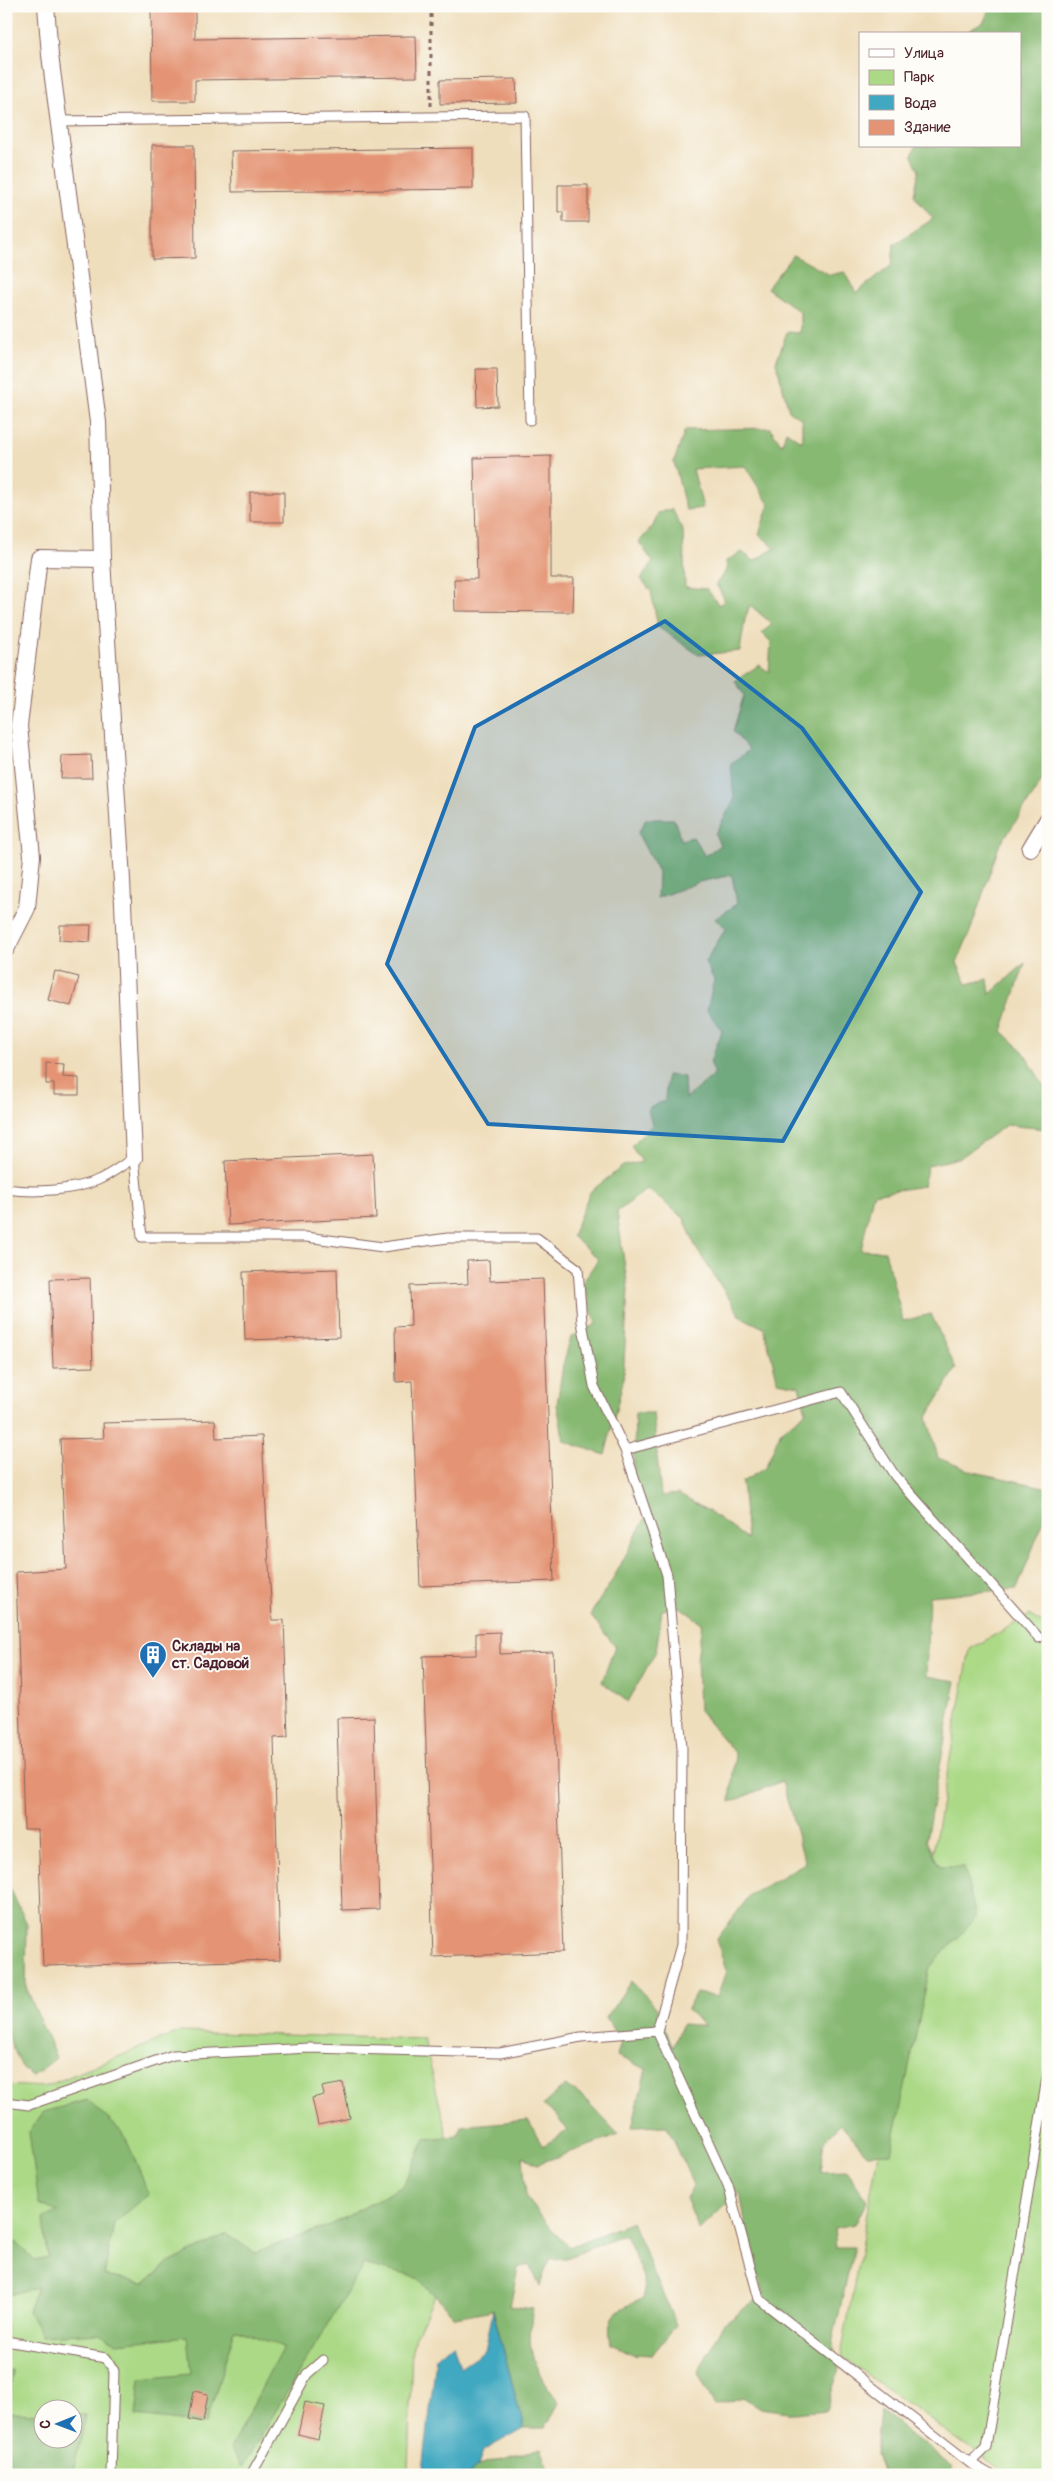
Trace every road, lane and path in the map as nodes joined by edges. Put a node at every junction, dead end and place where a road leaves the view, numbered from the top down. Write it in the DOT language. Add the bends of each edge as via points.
graph roads {
  1 [pos="46,6"];
  2 [pos="431,6"];
  3 [pos="431,117"];
  4 [pos="58,121"];
  5 [pos="530,420"];
  6 [pos="102,559"];
  7 [pos="13,725"];
  8 [pos="1048,819"];
  9 [pos="1030,850"];
  10 [pos="6,949"];
  11 [pos="134,1158"];
  12 [pos="6,1189"];
  13 [pos="625,1450"];
  14 [pos="1039,1638"];
  15 [pos="657,2032"];
  16 [pos="1048,2072"];
  17 [pos="6,2102"];
  18 [pos="6,2341"];
  19 [pos="323,2360"];
  20 [pos="970,2463"];
  21 [pos="111,2475"];
  22 [pos="251,2475"];
  23 [pos="992,2475"];
  1 -- 4 [label="street"];
  2 -- 3 [label="path"];
  3 -- 4 [label="lane"];
  3 -- 5 [label="lane" via="525,116"];
  4 -- 6 [label="street" via="98,422"];
  6 -- 7 [label="street" via="38,558"];
  6 -- 11 [label="street" via="122,880"];
  7 -- 10 [label="street" via="32,856 27,908"];
  8 -- 9 [label="street"];
  11 -- 12 [label="lane" via="98,1180 64,1188"];
  11 -- 13 [label="lane" via="142,1237 306,1237 383,1247 448,1238 536,1238 578,1269 582,1322 594,1386"];
  13 -- 14 [label="lane" via="841,1392 895,1476"];
  13 -- 15 [label="lane" via="667,1575 682,1748 681,1945"];
  15 -- 17 [label="lane" via="581,2037 500,2053 309,2048 173,2055 28,2105"];
  15 -- 20 [label="lane" via="728,2184 759,2299"];
  16 -- 20 [label="lane" via="986,2447"];
  18 -- 21 [label="lane" via="106,2358 114,2372"];
  19 -- 22 [label="lane" via="307,2374"];
  20 -- 23 [label="lane"];
}
